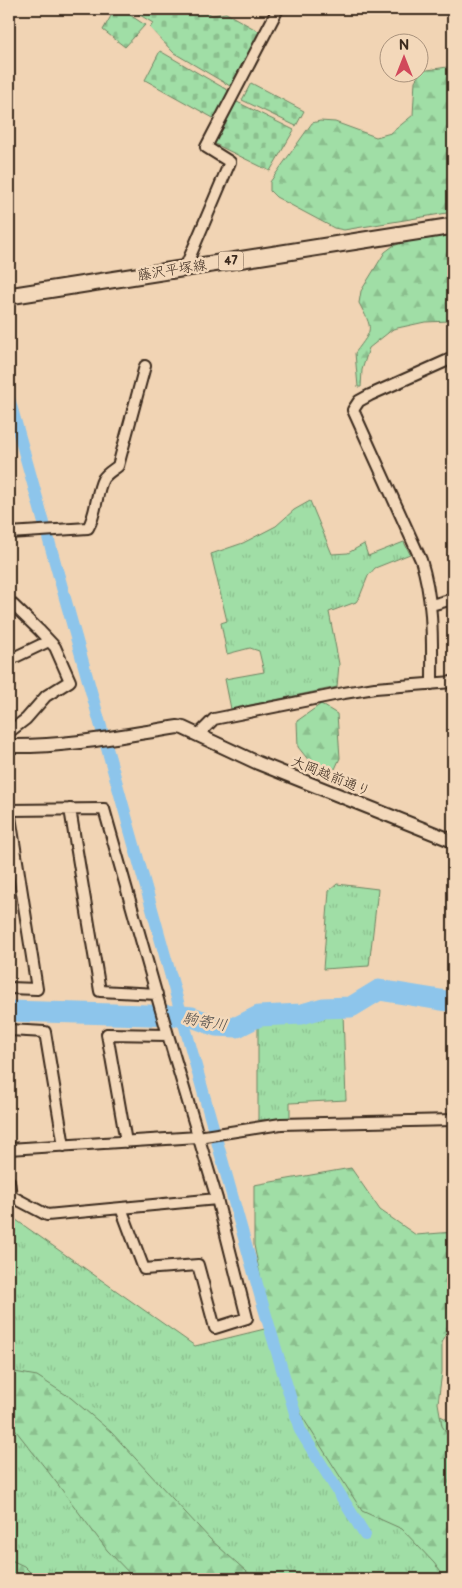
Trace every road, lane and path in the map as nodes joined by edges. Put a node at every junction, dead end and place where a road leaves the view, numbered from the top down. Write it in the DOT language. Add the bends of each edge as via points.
graph roads {
  1 [pos="278,9"];
  2 [pos="453,226"];
  3 [pos="185,268"];
  4 [pos="9,296"];
  5 [pos="453,358"];
  6 [pos="145,366"];
  7 [pos="9,533"];
  8 [pos="453,599"];
  9 [pos="9,601"];
  10 [pos="431,605"];
  11 [pos="49,641"];
  12 [pos="9,660"];
  13 [pos="453,682"];
  14 [pos="432,684"];
  15 [pos="9,732"];
  16 [pos="199,734"];
  17 [pos="9,746"];
  18 [pos="70,809"];
  19 [pos="9,810"];
  20 [pos="453,841"];
  21 [pos="9,988"];
  22 [pos="158,999"];
  23 [pos="9,1030"];
  24 [pos="166,1030"];
  25 [pos="453,1120"];
  26 [pos="198,1137"];
  27 [pos="126,1142"];
  28 [pos="64,1146"];
  29 [pos="9,1149"];
  30 [pos="9,1181"];
  31 [pos="217,1200"];
  32 [pos="121,1208"];
  1 -- 3 [label="street" via="206,147 230,162"];
  2 -- 3 [label="main road, 藤沢平塚線 / 47"];
  3 -- 4 [label="main road, 藤沢平塚線 / 47"];
  5 -- 10 [label="street" via="370,394 353,410 421,560"];
  6 -- 7 [label="street" via="118,466 103,480 88,528"];
  8 -- 10 [label="street"];
  9 -- 11 [label="street"];
  10 -- 14 [label="street"];
  11 -- 12 [label="street"];
  11 -- 15 [label="street" via="55,647 70,681 46,696 26,719"];
  13 -- 14 [label="street"];
  14 -- 16 [label="street" via="375,688 214,719"];
  16 -- 17 [label="street, 大岡越前通り" via="178,726 104,739"];
  16 -- 20 [label="street, 大岡越前通り" via="258,763"];
  18 -- 19 [label="street"];
  18 -- 22 [label="street" via="104,809"];
  18 -- 22 [label="street" via="100,991"];
  19 -- 21 [label="street" via="37,989"];
  22 -- 24 [label="street"];
  23 -- 28 [label="street" via="45,1032"];
  24 -- 26 [label="street"];
  24 -- 27 [label="street" via="107,1034"];
  25 -- 26 [label="street" via="281,1124"];
  26 -- 27 [label="street"];
  26 -- 31 [label="street"];
  27 -- 28 [label="street"];
  28 -- 29 [label="street"];
  30 -- 32 [label="street" via="11,1196 47,1215"];
  31 -- 32 [label="street"];
  31 -- 32 [label="street" via="247,1318 215,1328 198,1265 144,1268"];
}
